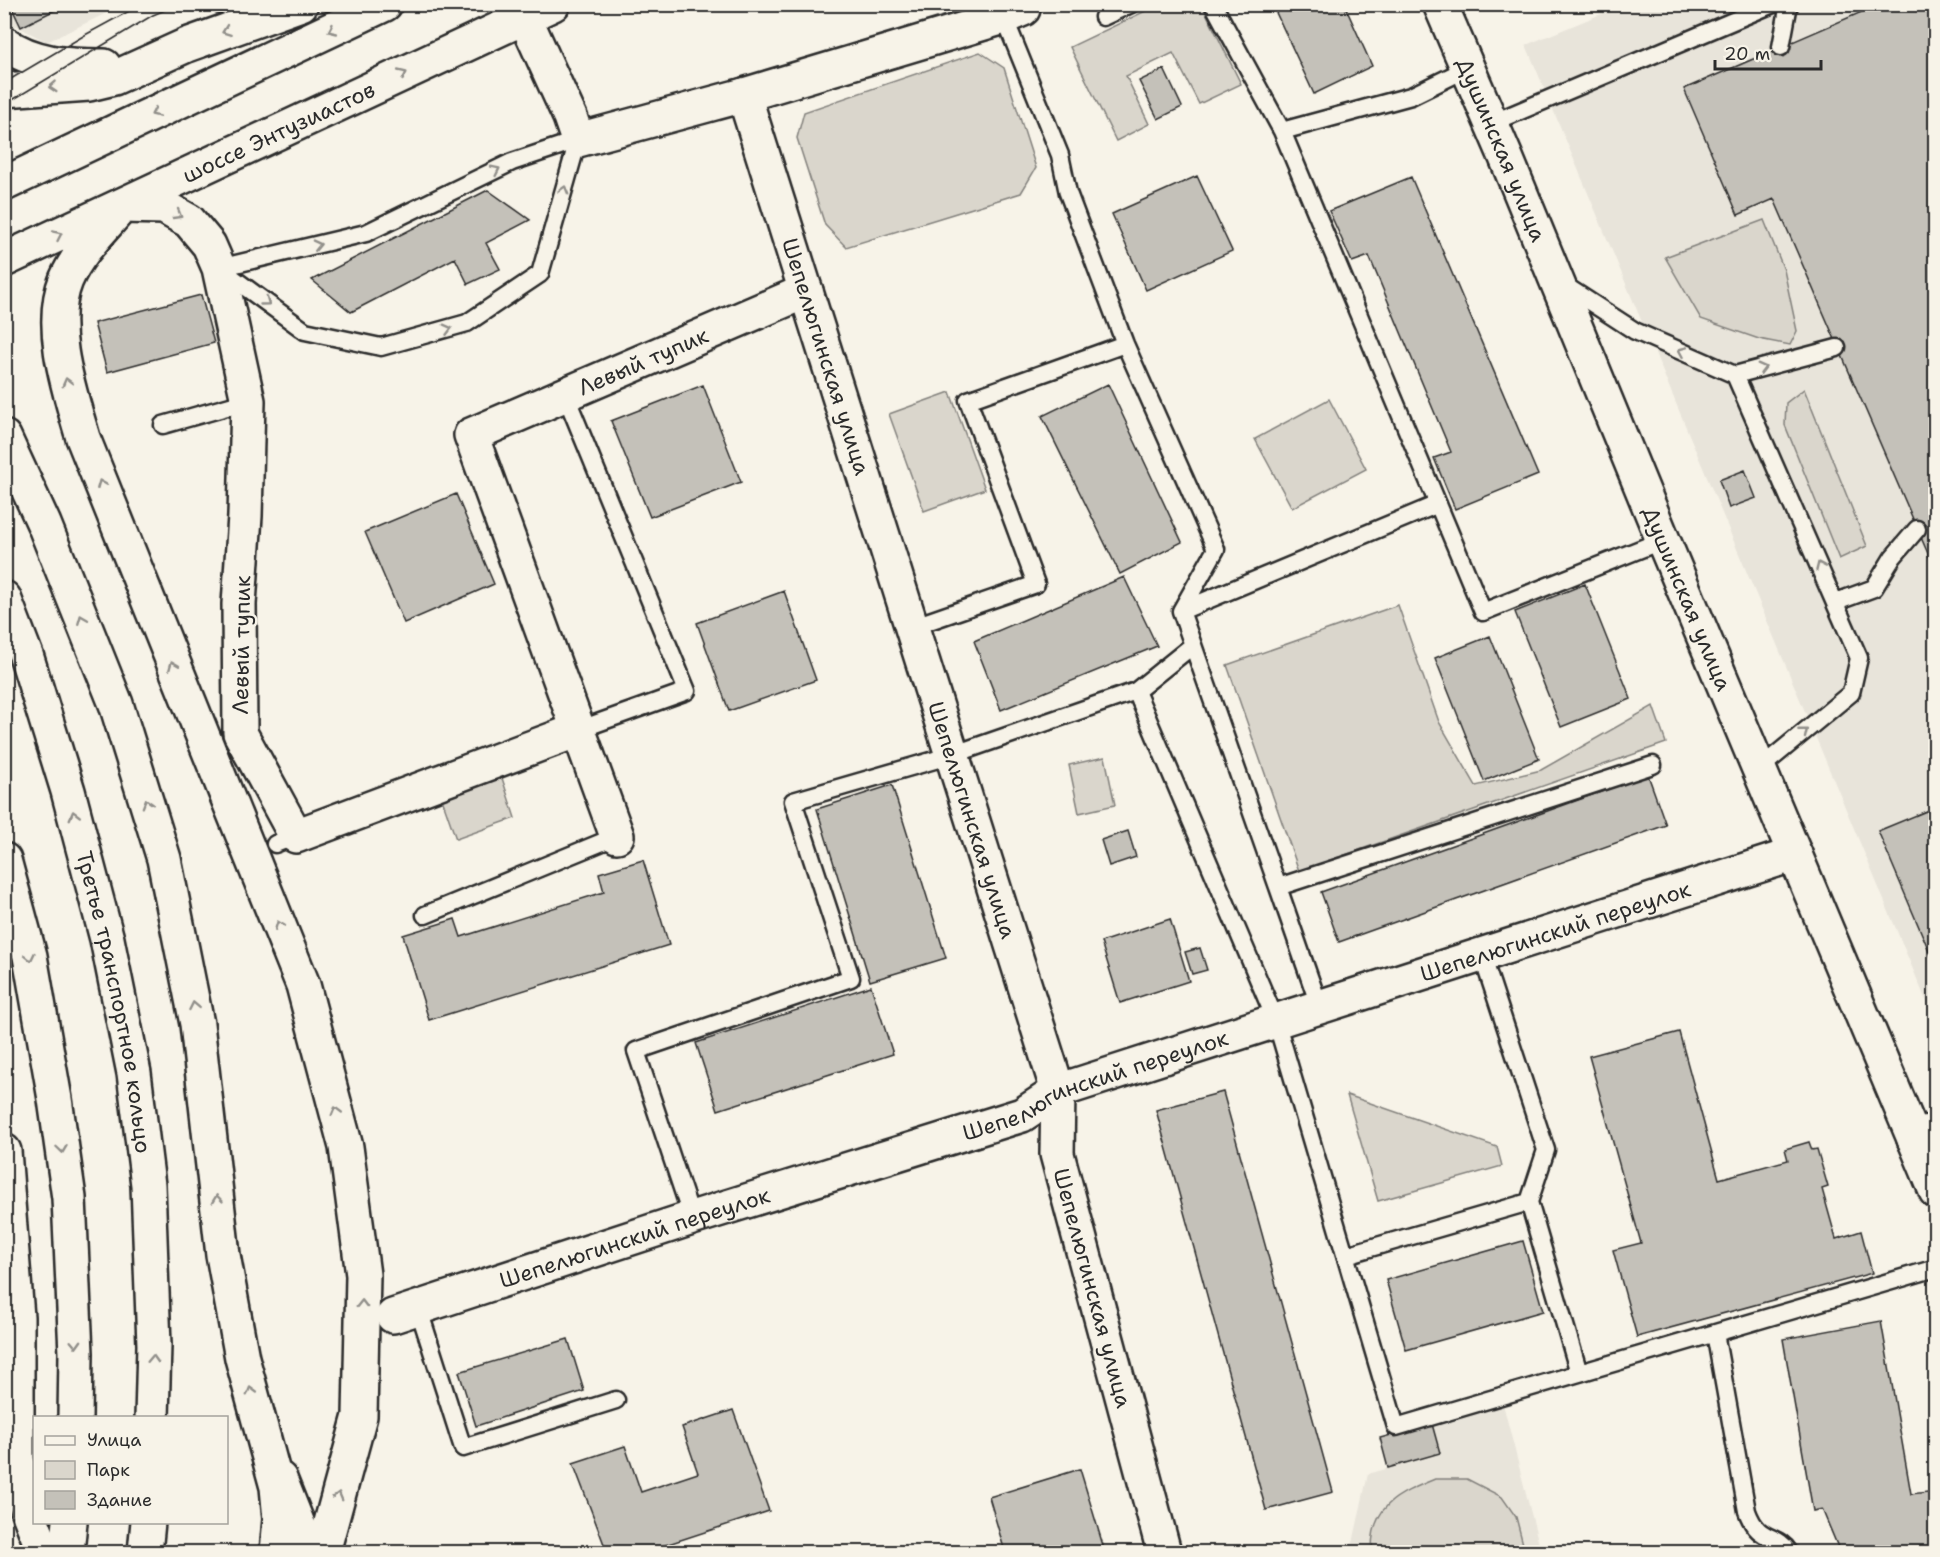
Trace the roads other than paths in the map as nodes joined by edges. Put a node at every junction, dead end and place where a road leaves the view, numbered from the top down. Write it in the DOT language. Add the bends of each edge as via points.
graph roads {
  1 [pos="300,4"];
  2 [pos="385,4"];
  3 [pos="1131,4"];
  4 [pos="1213,4"];
  5 [pos="1440,4"];
  6 [pos="1773,4"];
  7 [pos="1789,4"];
  8 [pos="539,11"];
  9 [pos="1014,13"];
  10 [pos="1103,17"];
  11 [pos="4,43"];
  12 [pos="187,45"];
  13 [pos="1781,47"];
  14 [pos="1468,68"];
  15 [pos="4,90"];
  16 [pos="744,95"];
  17 [pos="1492,123"];
  18 [pos="1282,131"];
  19 [pos="578,140"];
  20 [pos="4,184"];
  21 [pos="122,206"];
  22 [pos="4,260"];
  23 [pos="219,268"];
  24 [pos="1556,279"];
  25 [pos="806,291"];
  26 [pos="1125,344"];
  27 [pos="1838,348"];
  28 [pos="1735,375"];
  29 [pos="565,394"];
  30 [pos="248,401"];
  31 [pos="163,425"];
  32 [pos="4,437"];
  33 [pos="1438,504"];
  34 [pos="1917,529"];
  35 [pos="1663,540"];
  36 [pos="4,598"];
  37 [pos="1836,602"];
  38 [pos="1181,611"];
  39 [pos="912,627"];
  40 [pos="1194,645"];
  41 [pos="1136,691"];
  42 [pos="578,730"];
  43 [pos="952,755"];
  44 [pos="1653,765"];
  45 [pos="1759,769"];
  46 [pos="617,836"];
  47 [pos="1795,854"];
  48 [pos="4,860"];
  49 [pos="1278,887"];
  50 [pos="425,915"];
  51 [pos="1482,955"];
  52 [pos="1320,1008"];
  53 [pos="1276,1021"];
  54 [pos="1058,1091"];
  55 [pos="1925,1134"];
  56 [pos="4,1151"];
  57 [pos="1935,1191"];
  58 [pos="1529,1202"];
  59 [pos="692,1218"];
  60 [pos="1346,1255"];
  61 [pos="1935,1268"];
  62 [pos="406,1312"];
  63 [pos="1715,1333"];
  64 [pos="1579,1373"];
  65 [pos="616,1400"];
  66 [pos="75,1416"];
  67 [pos="152,1416"];
  68 [pos="267,1447"];
  69 [pos="70,1524"];
  70 [pos="148,1524"];
  71 [pos="47,1552"];
  72 [pos="67,1552"];
  73 [pos="145,1552"];
  74 [pos="277,1552"];
  75 [pos="309,1552"];
  76 [pos="323,1552"];
  77 [pos="1164,1552"];
  78 [pos="1789,1552"];
  1 -- 12 [label="street, one-way"];
  2 -- 20 [label="street, one-way"];
  3 -- 10 [label="lane"];
  4 -- 18 [label="lane"];
  5 -- 14 [label="street, Душинская улица"];
  6 -- 17 [label="lane"];
  7 -- 13 [label="lane"];
  8 -- 19 [label="street"];
  21 -- 8 [label="street, шоссе Энтузиастов, one-way"];
  9 -- 16 [label="street"];
  9 -- 26 [label="lane" via="1068,193"];
  11 -- 12 [label="street" via="42,61 78,66 105,66"];
  12 -- 15 [label="street, one-way" via="114,78 89,84"];
  14 -- 17 [label="street, Душинская улица"];
  14 -- 18 [label="lane" via="1411,96"];
  16 -- 19 [label="street"];
  16 -- 25 [label="street, Шепелюгинская улица"];
  17 -- 24 [label="street, Душинская улица"];
  18 -- 33 [label="lane"];
  23 -- 19 [label="lane, one-way" via="366,233 512,162"];
  23 -- 19 [label="lane, one-way" via="305,331 381,347 466,324 540,274"];
  22 -- 21 [label="street, шоссе Энтузиастов, one-way"];
  21 -- 23 [label="street, Левый тупик, one-way" via="164,207 189,221 209,246"];
  76 -- 21 [label="street, one-way" via="360,1416 363,1275 346,1147 303,986 83,438 64,374 60,323 66,279"];
  23 -- 30 [label="street, Левый тупик"];
  28 -- 24 [label="lane, one-way" via="1635,331"];
  24 -- 35 [label="street, Душинская улица"];
  25 -- 29 [label="street, Левый тупик"];
  25 -- 39 [label="street, Шепелюгинская улица"];
  26 -- 38 [label="lane" via="1216,549"];
  26 -- 39 [label="lane" via="968,400 1036,584"];
  28 -- 27 [label="lane, one-way"];
  37 -- 28 [label="lane, one-way"];
  29 -- 42 [label="street, Левый тупик" via="471,435"];
  29 -- 42 [label="lane" via="687,691"];
  30 -- 31 [label="lane"];
  30 -- 42 [label="street, Левый тупик" via="239,604 240,733 285,840"];
  68 -- 32 [label="street, one-way" via="242,1358 223,1255 197,1024 164,859 116,704 45,524"];
  33 -- 35 [label="lane" via="1483,612"];
  33 -- 38 [label="lane"];
  34 -- 37 [label="lane" via="1874,588"];
  35 -- 45 [label="street, Душинская улица"];
  67 -- 36 [label="street, Третье транспортное кольцо, one-way" via="154,1345 148,1185 134,1072 107,939 68,791"];
  45 -- 37 [label="lane, one-way" via="1851,693 1859,658"];
  38 -- 40 [label="lane"];
  39 -- 43 [label="street, Шепелюгинская улица"];
  40 -- 41 [label="lane"];
  40 -- 49 [label="lane"];
  41 -- 43 [label="lane"];
  41 -- 53 [label="lane"];
  42 -- 46 [label="street, Левый тупик"];
  43 -- 54 [label="street, Шепелюгинская улица"];
  43 -- 59 [label="lane" via="793,801 850,978 636,1051"];
  44 -- 49 [label="lane"];
  45 -- 47 [label="street, Душинская улица"];
  46 -- 50 [label="lane"];
  47 -- 51 [label="street, Шепелюгинский переулок"];
  47 -- 55 [label="street, Душинская улица"];
  48 -- 66 [label="street, one-way" via="30,956 69,1198"];
  49 -- 52 [label="lane"];
  51 -- 52 [label="street, Шепелюгинский переулок"];
  51 -- 58 [label="lane" via="1546,1150"];
  52 -- 53 [label="street, Шепелюгинский переулок"];
  53 -- 54 [label="street, Шепелюгинский переулок"];
  53 -- 60 [label="lane"];
  54 -- 59 [label="street, Шепелюгинский переулок" via="1022,1115"];
  54 -- 77 [label="street, Шепелюгинская улица" via="1057,1154"];
  55 -- 57 [label="street, Душинская улица"];
  56 -- 71 [label="street" via="17,1317 17,1459 27,1509"];
  58 -- 60 [label="lane"];
  58 -- 64 [label="lane"];
  59 -- 62 [label="street, Шепелюгинский переулок"];
  60 -- 64 [label="lane" via="1396,1427"];
  61 -- 63 [label="lane"];
  62 -- 65 [label="lane" via="463,1448"];
  63 -- 64 [label="lane"];
  63 -- 78 [label="lane" via="1747,1511 1761,1534 1784,1545"];
  68 -- 74 [label="street" via="277,1487"];
  68 -- 75 [label="street"];
  69 -- 72 [label="street"];
  70 -- 73 [label="street"];
}
